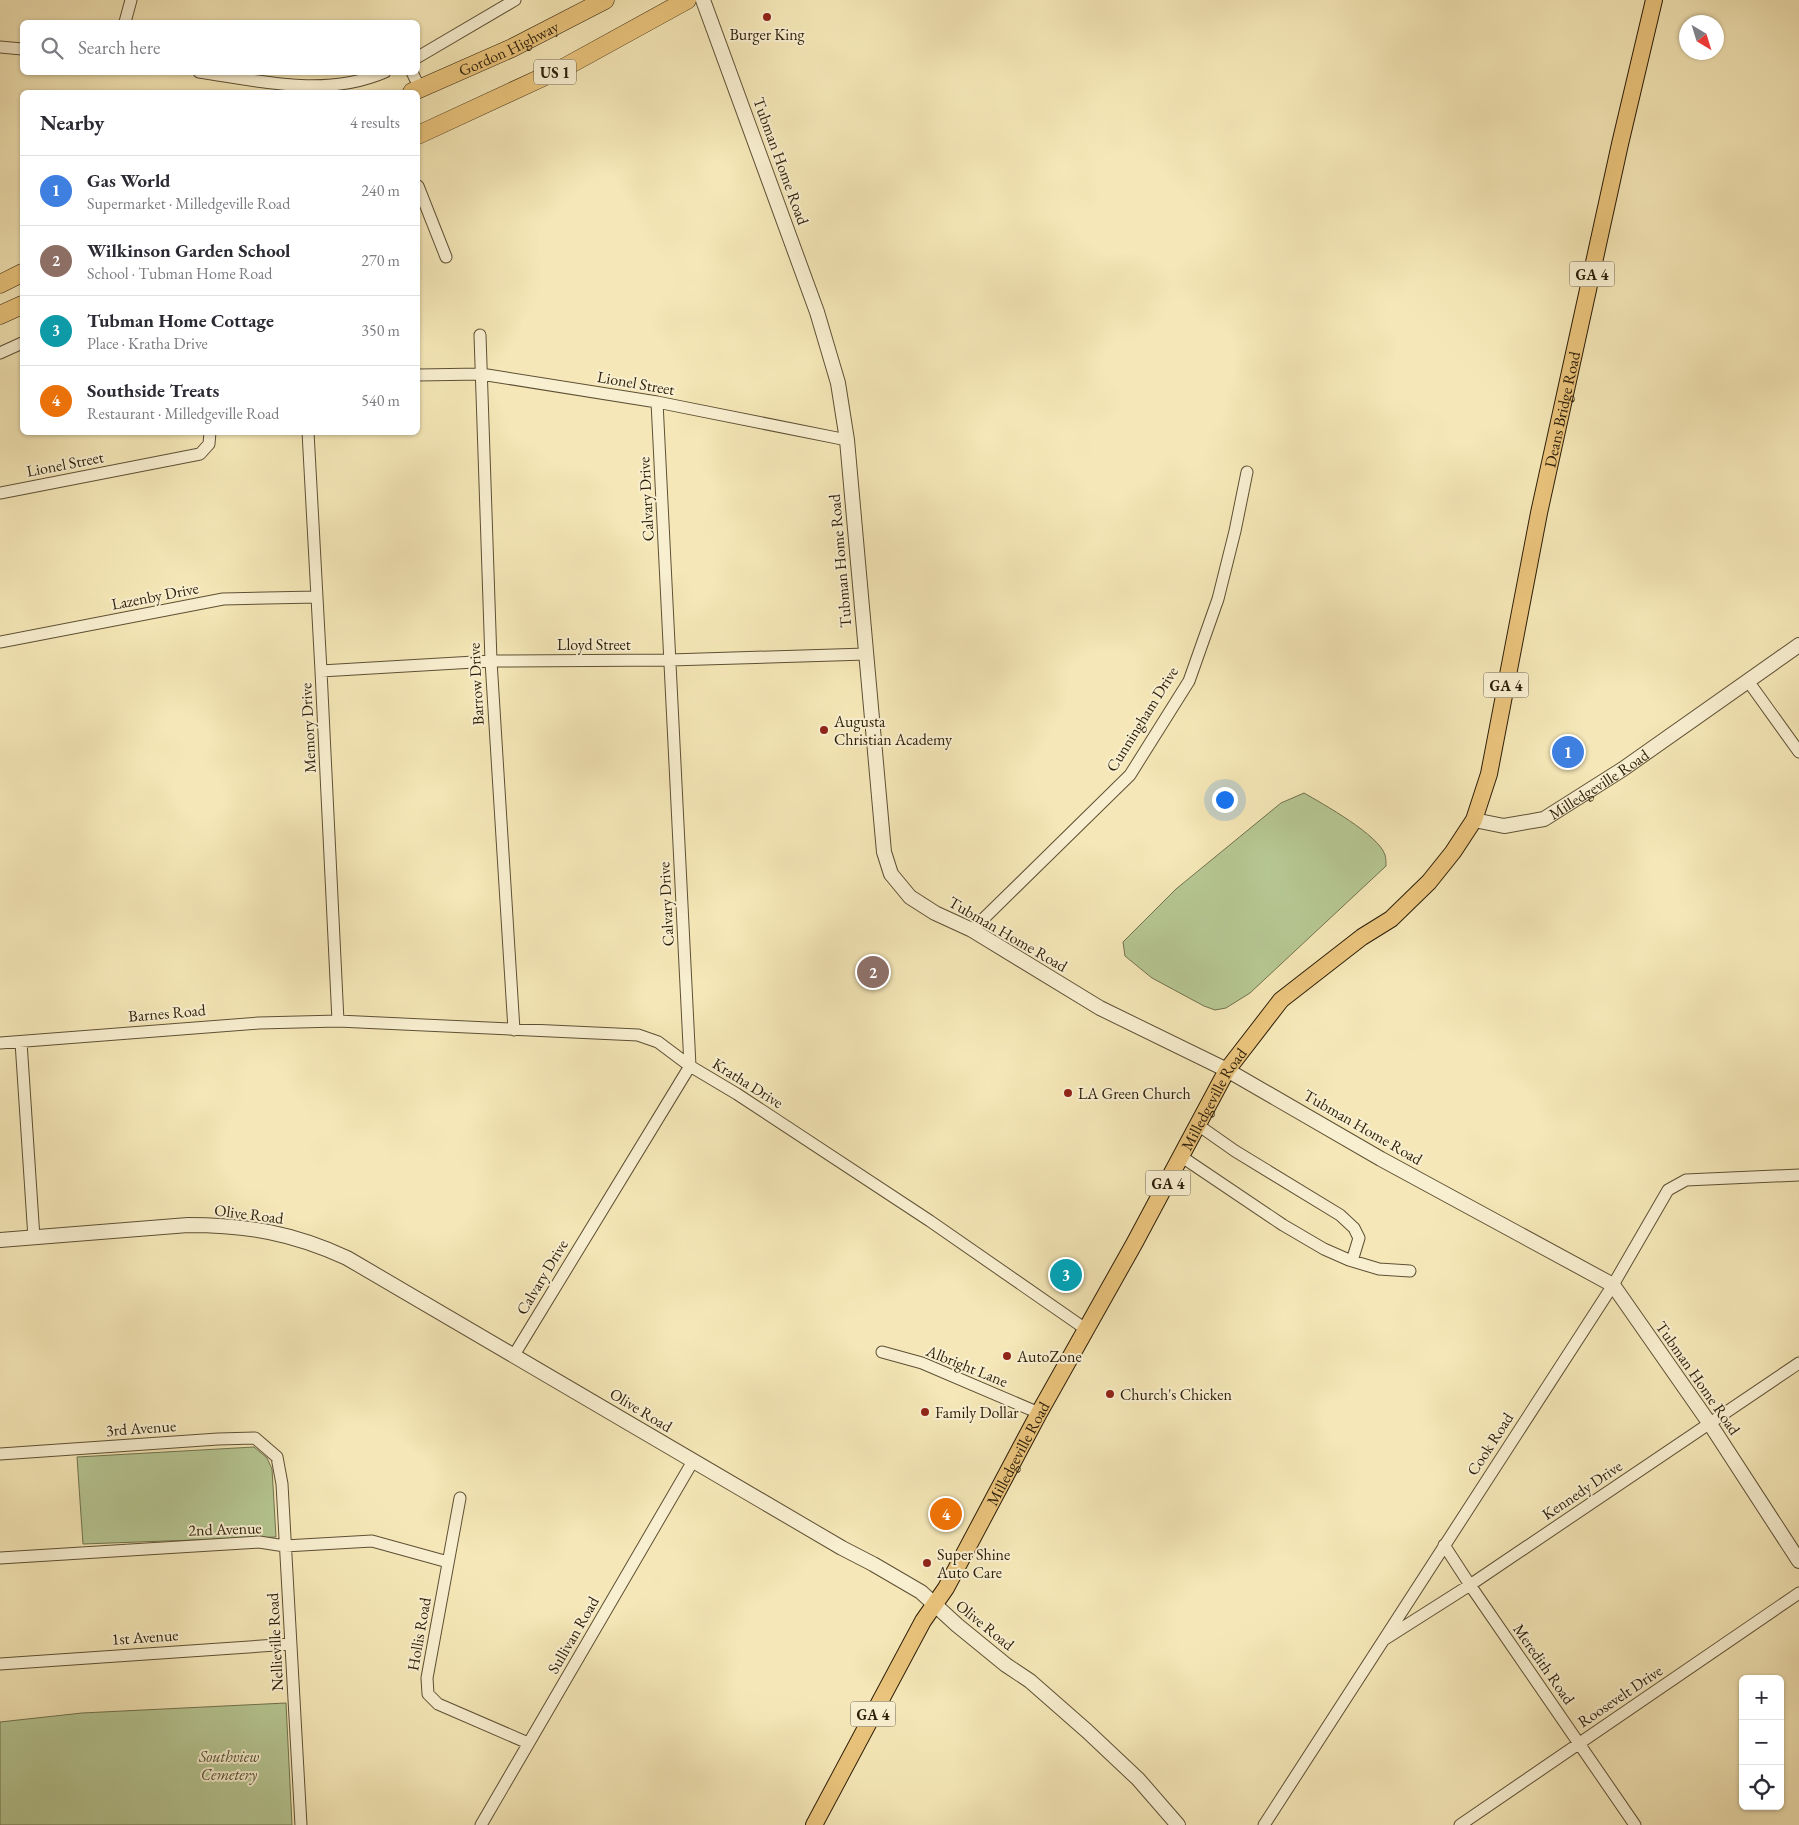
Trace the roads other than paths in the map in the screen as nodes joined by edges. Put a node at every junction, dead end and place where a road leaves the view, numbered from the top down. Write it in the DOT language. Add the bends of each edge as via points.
graph roads {
  1 [pos="131,0"];
  2 [pos="515,0"];
  3 [pos="605,0"];
  4 [pos="688,0"];
  5 [pos="703,0"];
  6 [pos="1654,0"];
  7 [pos="126,20"];
  8 [pos="0,46"];
  9 [pos="20,49"];
  10 [pos="420,56"];
  11 [pos="217,75"];
  12 [pos="377,75"];
  13 [pos="413,75"];
  14 [pos="416,90"];
  15 [pos="418,90"];
  16 [pos="420,134"];
  17 [pos="420,191"];
  18 [pos="446,257"];
  19 [pos="20,266"];
  20 [pos="20,274"];
  21 [pos="0,276"];
  22 [pos="0,284"];
  23 [pos="20,305"];
  24 [pos="0,315"];
  25 [pos="480,335"];
  26 [pos="20,344"];
  27 [pos="0,353"];
  28 [pos="481,374"];
  29 [pos="420,375"];
  30 [pos="657,402"];
  31 [pos="210,435"];
  32 [pos="308,435"];
  33 [pos="847,440"];
  34 [pos="1246,472"];
  35 [pos="0,493"];
  36 [pos="317,597"];
  37 [pos="0,642"];
  38 [pos="1799,645"];
  39 [pos="866,654"];
  40 [pos="670,660"];
  41 [pos="491,661"];
  42 [pos="321,671"];
  43 [pos="1748,681"];
  44 [pos="1799,752"];
  45 [pos="1474,820"];
  46 [pos="972,930"];
  47 [pos="338,1021"];
  48 [pos="514,1030"];
  49 [pos="21,1042"];
  50 [pos="0,1043"];
  51 [pos="690,1066"];
  52 [pos="1227,1070"];
  53 [pos="1198,1125"];
  54 [pos="1182,1157"];
  55 [pos="1799,1175"];
  56 [pos="34,1238"];
  57 [pos="0,1240"];
  58 [pos="1352,1261"];
  59 [pos="1410,1271"];
  60 [pos="1613,1285"];
  61 [pos="1087,1330"];
  62 [pos="882,1352"];
  63 [pos="514,1355"];
  64 [pos="1799,1363"];
  65 [pos="1039,1413"];
  66 [pos="1710,1424"];
  67 [pos="0,1454"];
  68 [pos="277,1457"];
  69 [pos="693,1461"];
  70 [pos="460,1498"];
  71 [pos="1444,1545"];
  72 [pos="285,1546"];
  73 [pos="0,1558"];
  74 [pos="1799,1561"];
  75 [pos="448,1562"];
  76 [pos="1470,1585"];
  77 [pos="1799,1594"];
  78 [pos="934,1605"];
  79 [pos="1381,1641"];
  80 [pos="292,1644"];
  81 [pos="0,1664"];
  82 [pos="528,1743"];
  83 [pos="1579,1744"];
  84 [pos="301,1825"];
  85 [pos="481,1825"];
  86 [pos="814,1825"];
  87 [pos="1178,1825"];
  88 [pos="1264,1825"];
  89 [pos="1460,1825"];
  90 [pos="1635,1825"];
  1 -- 7 [label="street"];
  2 -- 10 [label="street"];
  3 -- 15 [label="highway, Gordon Highway / US 1" via="543,33"];
  4 -- 16 [label="highway, US 1" via="560,70"];
  5 -- 33 [label="street, Tubman Home Road" via="817,312 838,384"];
  6 -- 45 [label="main road, Deans Bridge Road / GA 4" via="1545,485 1489,774"];
  8 -- 9 [label="street"];
  11 -- 12 [label="street" via="306,87 360,81"];
  13 -- 14 [label="street"];
  17 -- 18 [label="street"];
  19 -- 21 [label="highway"];
  20 -- 22 [label="highway"];
  23 -- 24 [label="highway"];
  25 -- 28 [label="street, Barrow Drive"];
  26 -- 27 [label="street"];
  28 -- 29 [label="street, Lionel Street"];
  28 -- 30 [label="street, Lionel Street"];
  28 -- 41 [label="street, Barrow Drive"];
  30 -- 33 [label="street, Lionel Street"];
  30 -- 40 [label="street, Calvary Drive"];
  31 -- 35 [label="street, Lionel Street" via="208,444 200,454"];
  32 -- 36 [label="street, Memory Drive"];
  33 -- 39 [label="street, Tubman Home Road"];
  34 -- 46 [label="street, Cunningham Drive" via="1218,599 1189,680 1130,776"];
  36 -- 37 [label="street, Lazenby Drive" via="223,599"];
  36 -- 42 [label="street, Memory Drive"];
  38 -- 43 [label="street, Milledgeville Road"];
  39 -- 40 [label="street, Lloyd Street"];
  39 -- 46 [label="street, Tubman Home Road" via="884,852 891,874 910,896 935,913"];
  40 -- 41 [label="street, Lloyd Street"];
  40 -- 51 [label="street, Calvary Drive"];
  41 -- 42 [label="street, Lloyd Street"];
  41 -- 48 [label="street, Barrow Drive"];
  42 -- 47 [label="street, Memory Drive"];
  43 -- 44 [label="street"];
  43 -- 45 [label="street, Milledgeville Road" via="1623,769 1544,819 1504,826"];
  45 -- 52 [label="main road, Milledgeville Road / GA 4" via="1429,882 1391,919 1362,937 1281,1000"];
  46 -- 52 [label="street, Tubman Home Road" via="1100,1008"];
  47 -- 48 [label="street, Kratha Drive"];
  47 -- 49 [label="street, Barnes Road" via="259,1023"];
  48 -- 51 [label="street, Kratha Drive" via="638,1035 658,1042"];
  49 -- 50 [label="street, Barnes Road"];
  49 -- 56 [label="street"];
  51 -- 61 [label="street, Kratha Drive" via="930,1221"];
  51 -- 63 [label="street, Calvary Drive"];
  52 -- 53 [label="main road, Milledgeville Road / GA 4"];
  52 -- 60 [label="street, Tubman Home Road"];
  53 -- 54 [label="main road, Milledgeville Road / GA 4"];
  53 -- 58 [label="street" via="1340,1215 1354,1228 1359,1238"];
  54 -- 58 [label="street" via="1283,1225"];
  54 -- 61 [label="main road, Milledgeville Road / GA 4"];
  55 -- 60 [label="street, Cook Road" via="1686,1180 1668,1190"];
  56 -- 57 [label="street, Olive Road"];
  56 -- 63 [label="street, Olive Road" via="188,1225 271,1231 347,1258"];
  58 -- 59 [label="street" via="1379,1269"];
  60 -- 66 [label="street, Tubman Home Road"];
  60 -- 71 [label="street, Cook Road"];
  61 -- 65 [label="main road, Milledgeville Road / GA 4"];
  62 -- 65 [label="street, Albright Lane" via="922,1363"];
  63 -- 69 [label="street, Olive Road"];
  64 -- 66 [label="street, Kennedy Drive"];
  65 -- 78 [label="main road, Milledgeville Road / GA 4"];
  66 -- 74 [label="street, Tubman Home Road"];
  66 -- 76 [label="street, Kennedy Drive"];
  67 -- 68 [label="street, 3rd Avenue" via="255,1438"];
  68 -- 72 [label="street, Nellieville Road" via="282,1484"];
  69 -- 78 [label="street, Olive Road" via="921,1592"];
  69 -- 82 [label="street, Sullivan Road"];
  70 -- 75 [label="street, Hollis Road"];
  71 -- 76 [label="street, Meredith Road"];
  71 -- 79 [label="street, Cook Road"];
  72 -- 73 [label="street, 2nd Avenue" via="259,1542"];
  72 -- 75 [label="street, 2nd Avenue" via="372,1541"];
  72 -- 80 [label="street, Nellieville Road"];
  75 -- 82 [label="street, Hollis Road" via="427,1678 428,1694 438,1704"];
  76 -- 79 [label="street, Kennedy Drive"];
  76 -- 83 [label="street, Meredith Road"];
  77 -- 83 [label="street, Roosevelt Drive"];
  78 -- 86 [label="main road, Milledgeville Road / GA 4"];
  78 -- 87 [label="street, Olive Road" via="1087,1731 1138,1779"];
  79 -- 88 [label="street, Cook Road"];
  80 -- 81 [label="street, 1st Avenue"];
  80 -- 84 [label="street, Nellieville Road"];
  82 -- 85 [label="street, Sullivan Road"];
  83 -- 89 [label="street, Roosevelt Drive"];
  83 -- 90 [label="street, Meredith Road"];
}
